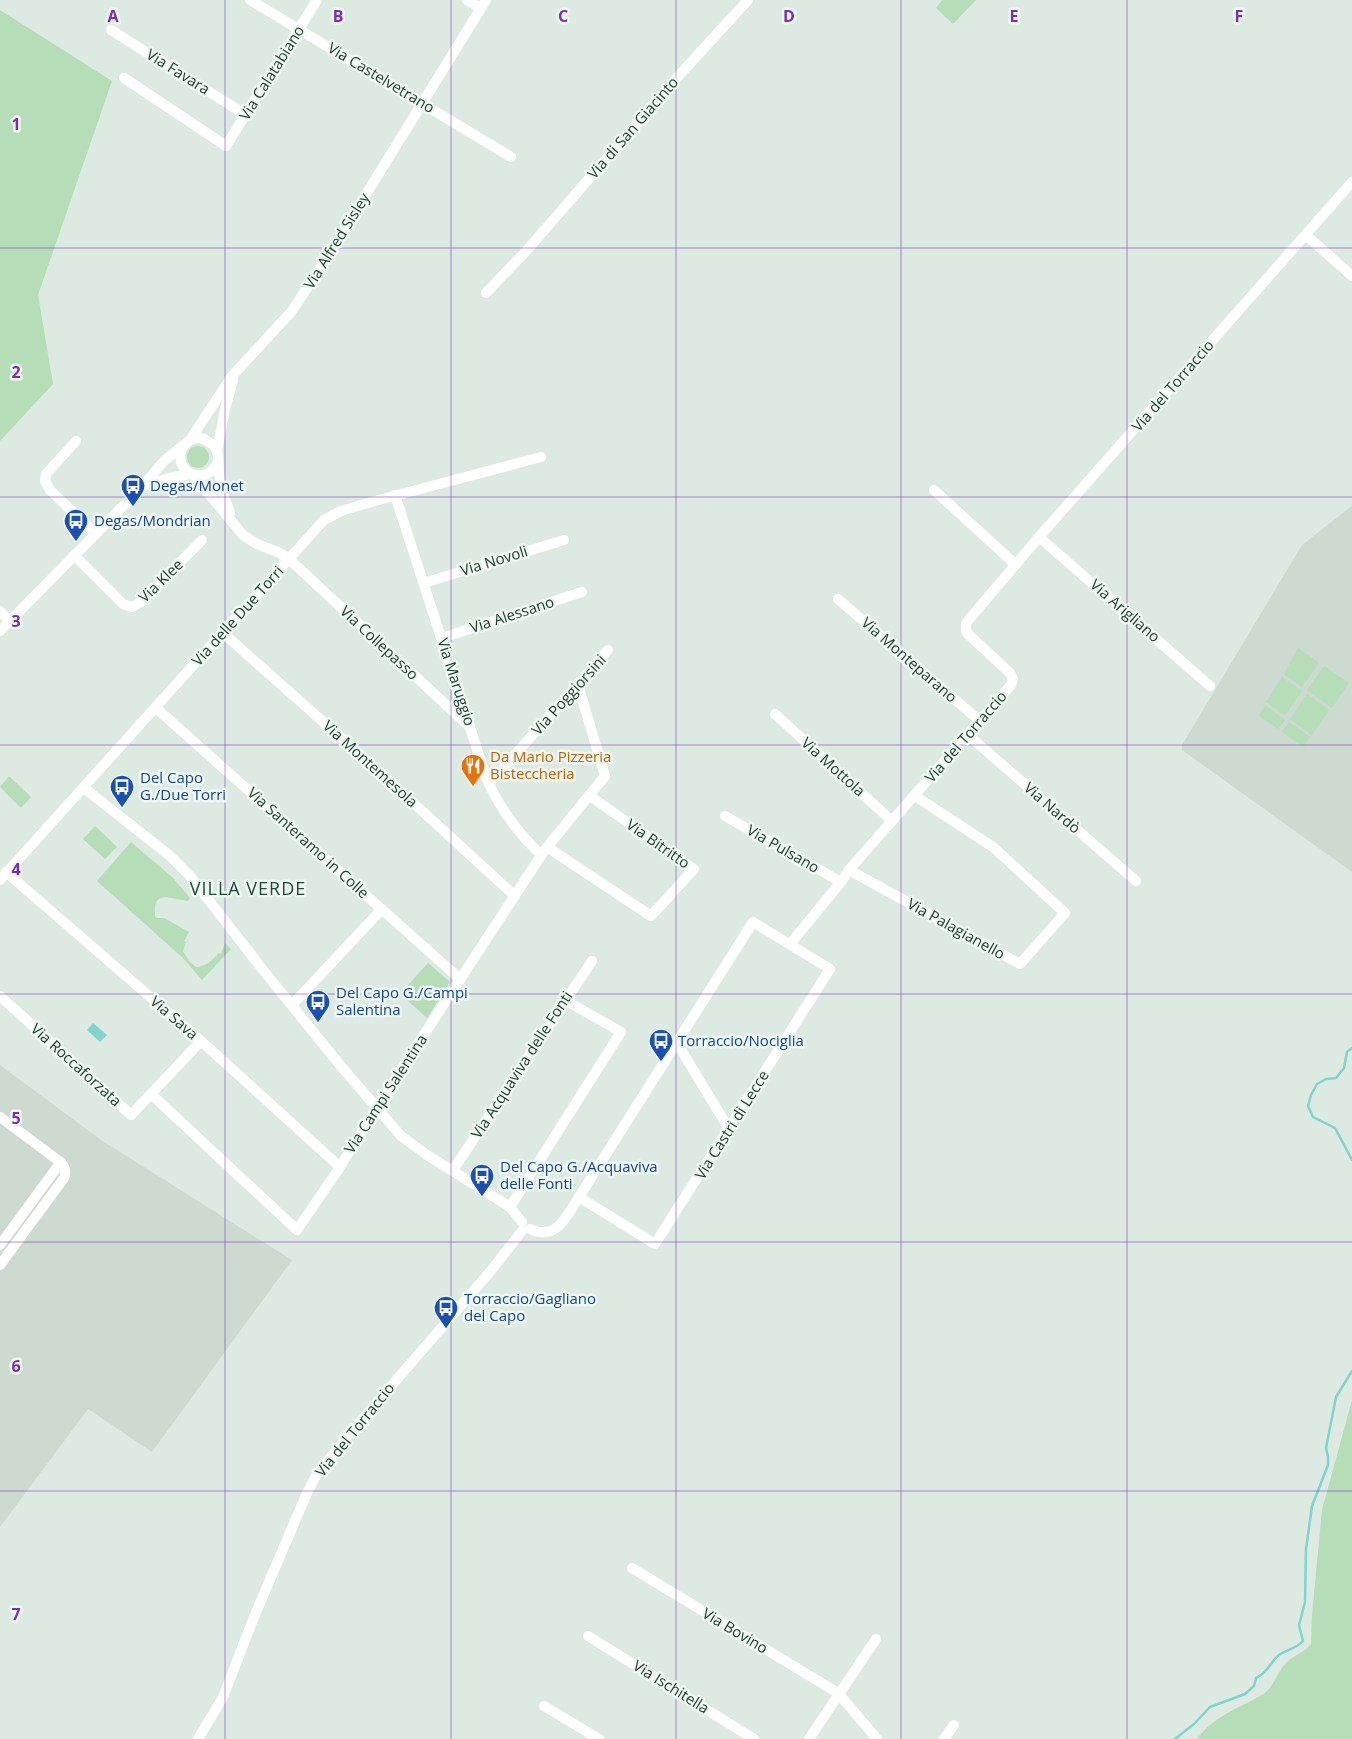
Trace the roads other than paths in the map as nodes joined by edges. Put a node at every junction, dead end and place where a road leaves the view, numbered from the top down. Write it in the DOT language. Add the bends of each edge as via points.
graph roads {
  1 [pos="250,0"];
  2 [pos="317,0"];
  3 [pos="467,0"];
  4 [pos="748,0"];
  5 [pos="483,4"];
  6 [pos="299,29"];
  7 [pos="111,30"];
  8 [pos="124,78"];
  9 [pos="424,104"];
  10 [pos="246,115"];
  11 [pos="511,157"];
  12 [pos="1352,182"];
  13 [pos="1306,235"];
  14 [pos="1352,276"];
  15 [pos="486,293"];
  16 [pos="237,370"];
  17 [pos="76,442"];
  18 [pos="187,442"];
  19 [pos="218,455"];
  20 [pos="541,457"];
  21 [pos="192,475"];
  22 [pos="141,488"];
  23 [pos="934,490"];
  24 [pos="395,495"];
  25 [pos="231,519"];
  26 [pos="95,533"];
  27 [pos="1040,537"];
  28 [pos="202,540"];
  29 [pos="564,540"];
  30 [pos="74,555"];
  31 [pos="289,559"];
  32 [pos="1016,565"];
  33 [pos="424,583"];
  34 [pos="582,592"];
  35 [pos="838,599"];
  36 [pos="0,611"];
  37 [pos="9,622"];
  38 [pos="0,631"];
  39 [pos="223,633"];
  40 [pos="442,638"];
  41 [pos="608,650"];
  42 [pos="578,685"];
  43 [pos="1210,686"];
  44 [pos="156,708"];
  45 [pos="775,714"];
  46 [pos="980,721"];
  47 [pos="470,728"];
  48 [pos="968,735"];
  49 [pos="489,784"];
  50 [pos="84,788"];
  51 [pos="590,796"];
  52 [pos="915,796"];
  53 [pos="725,816"];
  54 [pos="892,821"];
  55 [pos="544,851"];
  56 [pos="849,870"];
  57 [pos="3,876"];
  58 [pos="1136,881"];
  59 [pos="841,882"];
  60 [pos="515,896"];
  61 [pos="382,908"];
  62 [pos="791,943"];
  63 [pos="592,960"];
  64 [pos="460,979"];
  65 [pos="0,996"];
  66 [pos="565,1000"];
  67 [pos="292,1005"];
  68 [pos="201,1041"];
  69 [pos="677,1042"];
  70 [pos="151,1094"];
  71 [pos="376,1108"];
  72 [pos="0,1117"];
  73 [pos="729,1129"];
  74 [pos="61,1162"];
  75 [pos="340,1166"];
  76 [pos="452,1170"];
  77 [pos="579,1197"];
  78 [pos="510,1207"];
  79 [pos="524,1227"];
  80 [pos="0,1245"];
  81 [pos="0,1265"];
  82 [pos="632,1568"];
  83 [pos="588,1636"];
  84 [pos="876,1639"];
  85 [pos="838,1693"];
  86 [pos="544,1706"];
  87 [pos="954,1725"];
  88 [pos="198,1739"];
  89 [pos="598,1739"];
  90 [pos="754,1739"];
  91 [pos="809,1739"];
  92 [pos="878,1739"];
  93 [pos="944,1739"];
  1 -- 6 [label="street, Via Castelvetrano"];
  2 -- 6 [label="street, Via Calatabiano"];
  3 -- 5 [label="street"];
  4 -- 15 [label="street, Via di San Giacinto"];
  5 -- 9 [label="street, Via Alfred Sisley"];
  6 -- 9 [label="street, Via Castelvetrano"];
  6 -- 10 [label="street, Via Calatabiano"];
  7 -- 10 [label="street, Via Favara"];
  8 -- 10 [label="street, Via Calatabiano" via="226,146"];
  9 -- 11 [label="street, Via Castelvetrano"];
  9 -- 16 [label="street, Via Alfred Sisley" via="292,311"];
  12 -- 13 [label="street, Via del Torraccio"];
  13 -- 14 [label="street"];
  13 -- 27 [label="street, Via del Torraccio"];
  16 -- 18 [label="street, Via Alfred Sisley"];
  16 -- 19 [label="street" via="225,409"];
  17 -- 26 [label="street" via="46,474 45,481 50,490"];
  18 -- 19 [label="street" via="198,438 208,440"];
  18 -- 21 [label="street" via="181,451 181,460"];
  18 -- 22 [label="street, Via Alfred Sisley"];
  19 -- 21 [label="street" via="210,472"];
  19 -- 25 [label="street" via="220,485"];
  20 -- 24 [label="street, Via delle Due Torri"];
  21 -- 22 [label="street"];
  21 -- 25 [label="street, Via Collepasso"];
  22 -- 26 [label="street, Via Alfred Sisley"];
  23 -- 32 [label="street"];
  24 -- 31 [label="street, Via delle Due Torri" via="330,517 319,524"];
  24 -- 33 [label="street, Via Maruggio"];
  25 -- 31 [label="street, Via Collepasso" via="248,538"];
  26 -- 30 [label="street, Via Alfred Sisley"];
  27 -- 32 [label="street, Via del Torraccio"];
  27 -- 43 [label="street, Via Arigliano"];
  28 -- 30 [label="street, Via Klee" via="141,602 132,607 123,604"];
  29 -- 33 [label="street, Via Novoli"];
  30 -- 37 [label="street, Via Alfred Sisley"];
  31 -- 39 [label="street, Via delle Due Torri"];
  31 -- 47 [label="street, Via Collepasso"];
  32 -- 46 [label="street, Via del Torraccio" via="966,623 968,634 1013,679"];
  33 -- 40 [label="street, Via Maruggio"];
  34 -- 40 [label="street, Via Alessano"];
  35 -- 46 [label="street, Via Monteparano"];
  36 -- 37 [label="street"];
  37 -- 38 [label="street, Via Alfred Sisley"];
  39 -- 44 [label="street, Via delle Due Torri"];
  39 -- 60 [label="street, Via Montemesola"];
  40 -- 47 [label="street, Via Maruggio"];
  41 -- 42 [label="street, Via Poggiorsini"];
  42 -- 49 [label="street, Via Poggiorsini"];
  42 -- 51 [label="street, Via Campi Salentina" via="605,776"];
  44 -- 50 [label="street, Via delle Due Torri"];
  44 -- 61 [label="street, Via Santeramo in Colle"];
  45 -- 54 [label="street, Via Mottola"];
  46 -- 48 [label="street, Via del Torraccio"];
  47 -- 49 [label="street, Via Maruggio"];
  48 -- 52 [label="street, Via del Torraccio"];
  48 -- 58 [label="street, Via Nardò"];
  49 -- 55 [label="street, Via Maruggio" via="513,825"];
  50 -- 57 [label="street, Via delle Due Torri"];
  50 -- 67 [label="street" via="170,855"];
  51 -- 55 [label="street, Via Campi Salentina"];
  51 -- 55 [label="street, Via Bitritto" via="694,869 651,916"];
  52 -- 54 [label="street, Via del Torraccio"];
  52 -- 56 [label="street, Via Palagianello" via="993,847 1065,912 1020,964"];
  53 -- 59 [label="street, Via Pulsano"];
  54 -- 56 [label="street, Via del Torraccio"];
  55 -- 60 [label="street, Via Campi Salentina"];
  56 -- 59 [label="street, Via del Torraccio"];
  57 -- 68 [label="street, Via Sava"];
  59 -- 62 [label="street, Via del Torraccio"];
  60 -- 64 [label="street, Via Campi Salentina"];
  61 -- 64 [label="street, Via Santeramo in Colle"];
  61 -- 67 [label="street"];
  62 -- 69 [label="street" via="753,922"];
  62 -- 73 [label="street, Via Castri di Lecce" via="830,968"];
  63 -- 66 [label="street, Via Acquaviva delle Fonti"];
  64 -- 71 [label="street, Via Campi Salentina"];
  65 -- 70 [label="street, Via Roccaforzata" via="131,1115"];
  66 -- 76 [label="street, Via Acquaviva delle Fonti"];
  66 -- 78 [label="street" via="621,1032"];
  67 -- 71 [label="street"];
  68 -- 70 [label="street"];
  68 -- 75 [label="street, Via Sava"];
  69 -- 73 [label="street"];
  69 -- 77 [label="street"];
  70 -- 75 [label="street, Via Campi Salentina" via="296,1230"];
  71 -- 75 [label="street, Via Campi Salentina"];
  71 -- 76 [label="street" via="401,1136"];
  72 -- 74 [label="street"];
  73 -- 77 [label="street, Via Castri di Lecce" via="655,1244"];
  74 -- 80 [label="street"];
  74 -- 81 [label="street" via="65,1169 64,1178"];
  76 -- 78 [label="street"];
  77 -- 79 [label="street" via="558,1229 541,1232"];
  78 -- 79 [label="street"];
  79 -- 88 [label="street, Via del Torraccio" via="489,1273 317,1474 254,1617 223,1697"];
  82 -- 85 [label="street, Via Bovino"];
  83 -- 90 [label="street, Via Ischitella"];
  84 -- 85 [label="street"];
  85 -- 91 [label="street"];
  85 -- 92 [label="street, Via Bovino"];
  86 -- 89 [label="street"];
  87 -- 93 [label="street"];
}
